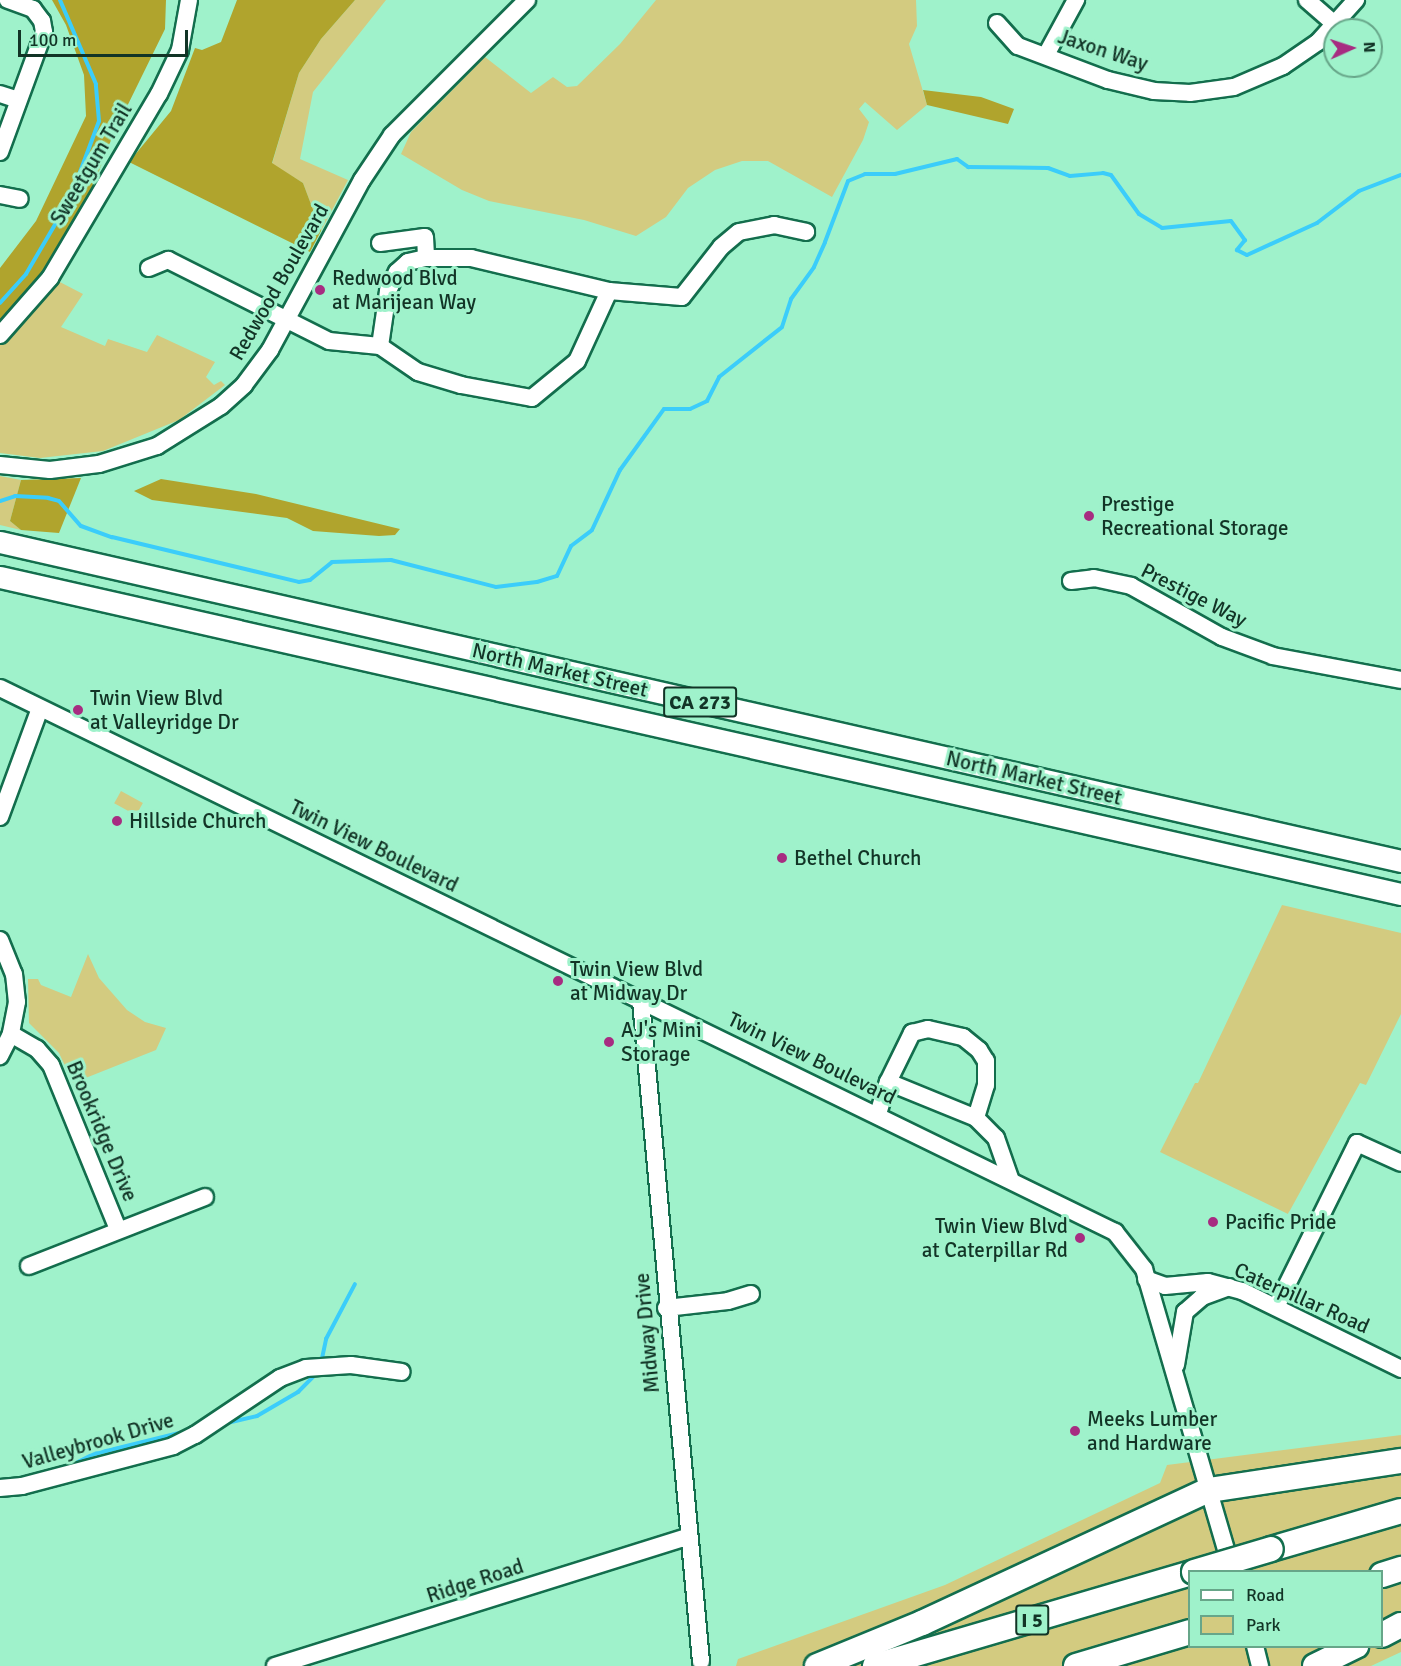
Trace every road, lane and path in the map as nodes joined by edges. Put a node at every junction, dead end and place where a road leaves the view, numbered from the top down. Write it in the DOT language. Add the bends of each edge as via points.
graph roads {
  1 [pos="8,0"];
  2 [pos="189,0"];
  3 [pos="526,0"];
  4 [pos="1076,0"];
  5 [pos="1307,0"];
  6 [pos="1356,0"];
  7 [pos="1328,18"];
  8 [pos="1342,18"];
  9 [pos="997,23"];
  10 [pos="1323,35"];
  11 [pos="1046,55"];
  12 [pos="0,94"];
  13 [pos="18,100"];
  14 [pos="0,152"];
  15 [pos="0,195"];
  16 [pos="20,199"];
  17 [pos="806,232"];
  18 [pos="380,243"];
  19 [pos="426,258"];
  20 [pos="149,268"];
  21 [pos="609,291"];
  22 [pos="287,320"];
  23 [pos="0,335"];
  24 [pos="380,346"];
  25 [pos="0,465"];
  26 [pos="0,543"];
  27 [pos="0,577"];
  28 [pos="1071,581"];
  29 [pos="1401,680"];
  30 [pos="0,688"];
  31 [pos="40,708"];
  32 [pos="0,818"];
  33 [pos="1401,861"];
  34 [pos="1401,894"];
  35 [pos="0,940"];
  36 [pos="641,1001"];
  37 [pos="11,1034"];
  38 [pos="0,1056"];
  39 [pos="888,1082"];
  40 [pos="878,1114"];
  41 [pos="976,1118"];
  42 [pos="1401,1164"];
  43 [pos="1010,1178"];
  44 [pos="205,1197"];
  45 [pos="118,1229"];
  46 [pos="29,1266"];
  47 [pos="1146,1279"];
  48 [pos="1229,1287"];
  49 [pos="751,1294"];
  50 [pos="1276,1307"];
  51 [pos="666,1308"];
  52 [pos="1401,1369"];
  53 [pos="402,1371"];
  54 [pos="1178,1389"];
  55 [pos="1401,1461"];
  56 [pos="0,1488"];
  57 [pos="1209,1490"];
  58 [pos="1401,1510"];
  59 [pos="689,1536"];
  60 [pos="1401,1569"];
  61 [pos="1201,1570"];
  62 [pos="1232,1570"];
  63 [pos="1188,1573"];
  64 [pos="1383,1575"];
  65 [pos="1401,1626"];
  66 [pos="1188,1633"];
  67 [pos="1383,1635"];
  68 [pos="1255,1648"];
  69 [pos="1354,1648"];
  70 [pos="701,1661"];
  71 [pos="275,1666"];
  72 [pos="817,1666"];
  73 [pos="875,1666"];
  74 [pos="1076,1666"];
  75 [pos="1260,1666"];
  76 [pos="1315,1666"];
  1 -- 13 [label="street" via="33,9 44,32"];
  2 -- 23 [label="street, Sweetgum Trail" via="180,50 159,94 50,279"];
  3 -- 22 [label="street, Redwood Boulevard" via="392,135 362,180"];
  4 -- 11 [label="street"];
  5 -- 7 [label="street"];
  6 -- 8 [label="street, Jaxon Way"];
  9 -- 11 [label="street, Jaxon Way" via="1012,43"];
  10 -- 11 [label="street, Jaxon Way" via="1283,66 1234,87 1208,92 1154,91 1130,86"];
  12 -- 13 [label="street"];
  13 -- 14 [label="street"];
  15 -- 16 [label="street"];
  17 -- 21 [label="street" via="774,225 739,232 682,297"];
  18 -- 19 [label="street" via="425,237"];
  19 -- 21 [label="street" via="471,258"];
  19 -- 24 [label="street" via="408,262 397,273 388,291"];
  20 -- 22 [label="street" via="168,260"];
  21 -- 24 [label="street" via="577,361 532,398 461,385 418,372"];
  22 -- 24 [label="street" via="329,341"];
  22 -- 25 [label="street, Redwood Boulevard" via="244,385 209,416 157,446 72,469"];
  26 -- 33 [label="main road, North Market Street / CA 273"];
  27 -- 34 [label="main road, North Market Street / CA 273"];
  28 -- 29 [label="street, Prestige Way" via="1094,578 1131,586 1222,638 1273,656"];
  30 -- 31 [label="street, Twin View Boulevard"];
  31 -- 32 [label="street"];
  31 -- 36 [label="street, Twin View Boulevard"];
  35 -- 37 [label="street" via="16,986"];
  36 -- 40 [label="street, Twin View Boulevard"];
  36 -- 51 [label="street, Midway Drive"];
  37 -- 38 [label="street"];
  37 -- 45 [label="street, Brookridge Drive" via="37,1049 51,1065"];
  39 -- 40 [label="street"];
  39 -- 41 [label="street"];
  39 -- 41 [label="street" via="912,1033 928,1029 963,1037 980,1050 986,1061 986,1085"];
  40 -- 43 [label="street, Twin View Boulevard"];
  41 -- 43 [label="street" via="996,1138"];
  42 -- 50 [label="street" via="1357,1143"];
  43 -- 47 [label="street, Twin View Boulevard" via="1115,1232 1138,1259"];
  44 -- 45 [label="street"];
  45 -- 46 [label="street"];
  47 -- 48 [label="street, Caterpillar Road" via="1165,1286 1208,1282"];
  47 -- 54 [label="street, Twin View Boulevard"];
  48 -- 50 [label="street, Caterpillar Road"];
  48 -- 54 [label="street" via="1202,1297 1185,1312 1177,1346"];
  49 -- 51 [label="street" via="728,1301"];
  50 -- 52 [label="street, Caterpillar Road"];
  51 -- 59 [label="street, Midway Drive"];
  53 -- 56 [label="street, Valleybrook Drive" via="351,1365 306,1368 280,1378 173,1446 22,1486"];
  54 -- 57 [label="street, Twin View Boulevard"];
  55 -- 57 [label="highway"];
  57 -- 62 [label="street, Twin View Boulevard"];
  57 -- 72 [label="highway" via="922,1623"];
  58 -- 61 [label="highway, bridge"];
  59 -- 70 [label="street, Midway Drive"];
  59 -- 71 [label="street, Ridge Road"];
  60 -- 64 [label="highway"];
  63 -- 73 [label="highway, I 5"];
  65 -- 67 [label="highway"];
  66 -- 74 [label="highway"];
  68 -- 75 [label="street"];
  69 -- 76 [label="highway"];
}
